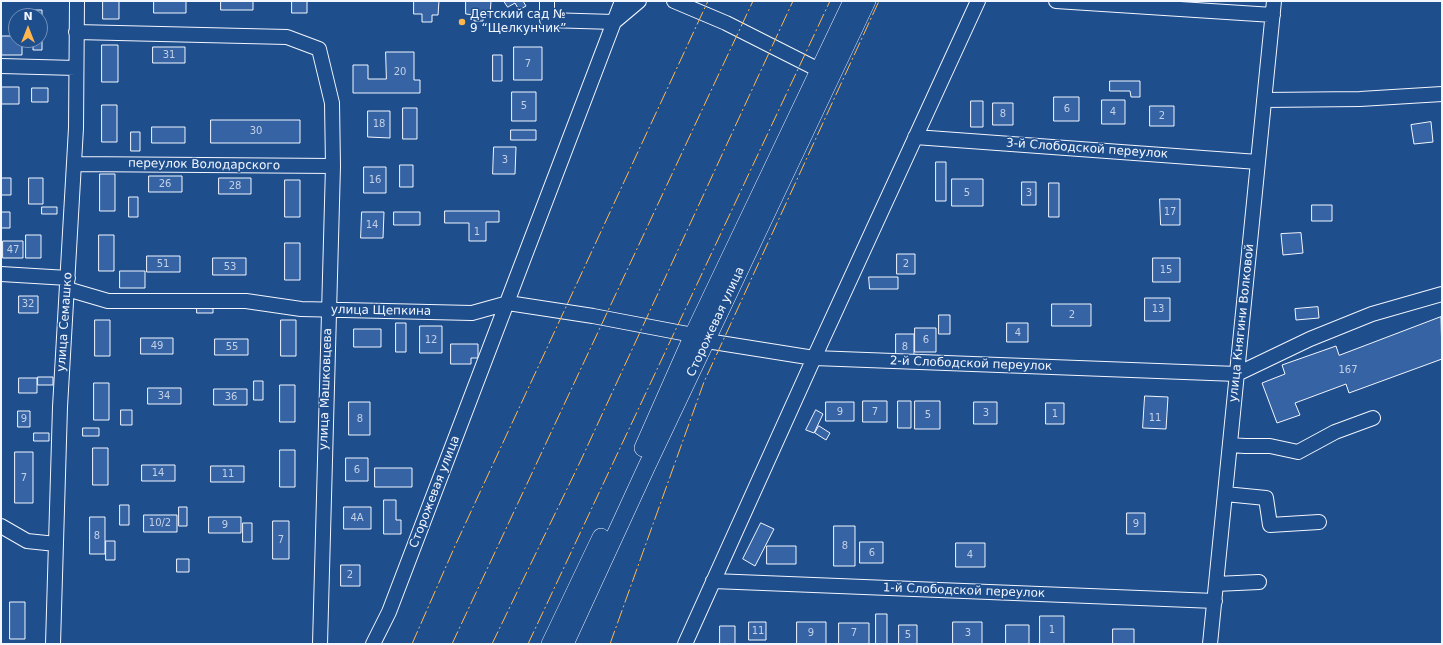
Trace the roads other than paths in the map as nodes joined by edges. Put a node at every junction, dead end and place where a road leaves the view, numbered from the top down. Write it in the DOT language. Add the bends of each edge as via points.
graph roads {
  1 [pos="77,1"];
  2 [pos="547,1"];
  3 [pos="622,1"];
  4 [pos="639,1"];
  5 [pos="674,1"];
  6 [pos="852,1"];
  7 [pos="867,1"];
  8 [pos="978,1"];
  9 [pos="1056,1"];
  10 [pos="1273,8"];
  11 [pos="614,22"];
  12 [pos="76,32"];
  13 [pos="1,66"];
  14 [pos="76,68"];
  15 [pos="819,70"];
  16 [pos="1442,94"];
  17 [pos="1264,100"];
  18 [pos="916,137"];
  19 [pos="1258,162"];
  20 [pos="74,164"];
  21 [pos="333,166"];
  22 [pos="1,274"];
  23 [pos="67,283"];
  24 [pos="1442,294"];
  25 [pos="508,303"];
  26 [pos="328,309"];
  27 [pos="700,338"];
  28 [pos="814,358"];
  29 [pos="1237,374"];
  30 [pos="1374,418"];
  31 [pos="1230,445"];
  32 [pos="1225,494"];
  33 [pos="1319,522"];
  34 [pos="1,526"];
  35 [pos="56,544"];
  36 [pos="713,581"];
  37 [pos="1259,582"];
  38 [pos="1216,584"];
  39 [pos="1214,601"];
  40 [pos="53,644"];
  41 [pos="320,644"];
  42 [pos="373,644"];
  43 [pos="550,644"];
  44 [pos="565,644"];
  45 [pos="685,644"];
  46 [pos="1210,644"];
  1 -- 12 [label="street, улица Семашко"];
  2 -- 11 [label="street" via="546,20"];
  3 -- 11 [label="street, Сторожевая улица"];
  4 -- 11 [label="street"];
  5 -- 15 [label="street" via="726,23"];
  6 -- 15 [label="main road, Сторожевая улица"];
  7 -- 27 [label="main road, Сторожевая улица"];
  8 -- 18 [label="street"];
  9 -- 10 [label="street"];
  10 -- 17 [label="street, улица Княгини Волковой"];
  11 -- 25 [label="street, Сторожевая улица"];
  12 -- 14 [label="street, улица Семашко"];
  12 -- 21 [label="street, улица Машковцева" via="287,37 319,49 332,103"];
  13 -- 14 [label="street"];
  14 -- 20 [label="street, улица Семашко"];
  15 -- 27 [label="main road, Сторожевая улица"];
  16 -- 17 [label="street" via="1360,99"];
  17 -- 19 [label="street, улица Княгини Волковой"];
  18 -- 19 [label="street, 3-й Слободской переулок"];
  18 -- 28 [label="street"];
  19 -- 29 [label="street, улица Княгини Волковой"];
  20 -- 21 [label="street, переулок Володарского"];
  20 -- 23 [label="street, улица Семашко"];
  21 -- 26 [label="street, улица Машковцева"];
  22 -- 23 [label="street, улица Щепкина"];
  23 -- 26 [label="street, улица Щепкина" via="108,300 246,300 301,309"];
  23 -- 35 [label="street, улица Семашко"];
  24 -- 29 [label="street" via="1372,314 1310,339"];
  25 -- 26 [label="street, улица Щепкина" via="472,313"];
  25 -- 27 [label="street, улица Щепкина" via="593,316"];
  25 -- 42 [label="street, Сторожевая улица" via="389,612"];
  26 -- 41 [label="street, улица Машковцева"];
  27 -- 28 [label="street, 2-й Слободской переулок"];
  27 -- 43 [label="main road, Сторожевая улица"];
  27 -- 44 [label="main road, Сторожевая улица" via="646,468"];
  28 -- 29 [label="street, 2-й Слободской переулок"];
  28 -- 36 [label="street"];
  29 -- 31 [label="street, улица Княгини Волковой"];
  30 -- 31 [label="street" via="1335,432 1298,452 1270,446"];
  31 -- 32 [label="street, улица Княгини Волковой"];
  32 -- 33 [label="street" via="1266,498 1270,525"];
  32 -- 38 [label="street, улица Княгини Волковой"];
  34 -- 35 [label="street" via="27,541"];
  35 -- 40 [label="street, улица Семашко"];
  36 -- 39 [label="street, 1-й Слободской переулок"];
  36 -- 45 [label="street"];
  37 -- 38 [label="street"];
  38 -- 39 [label="street, улица Княгини Волковой"];
  39 -- 46 [label="street, улица Княгини Волковой"];
}
